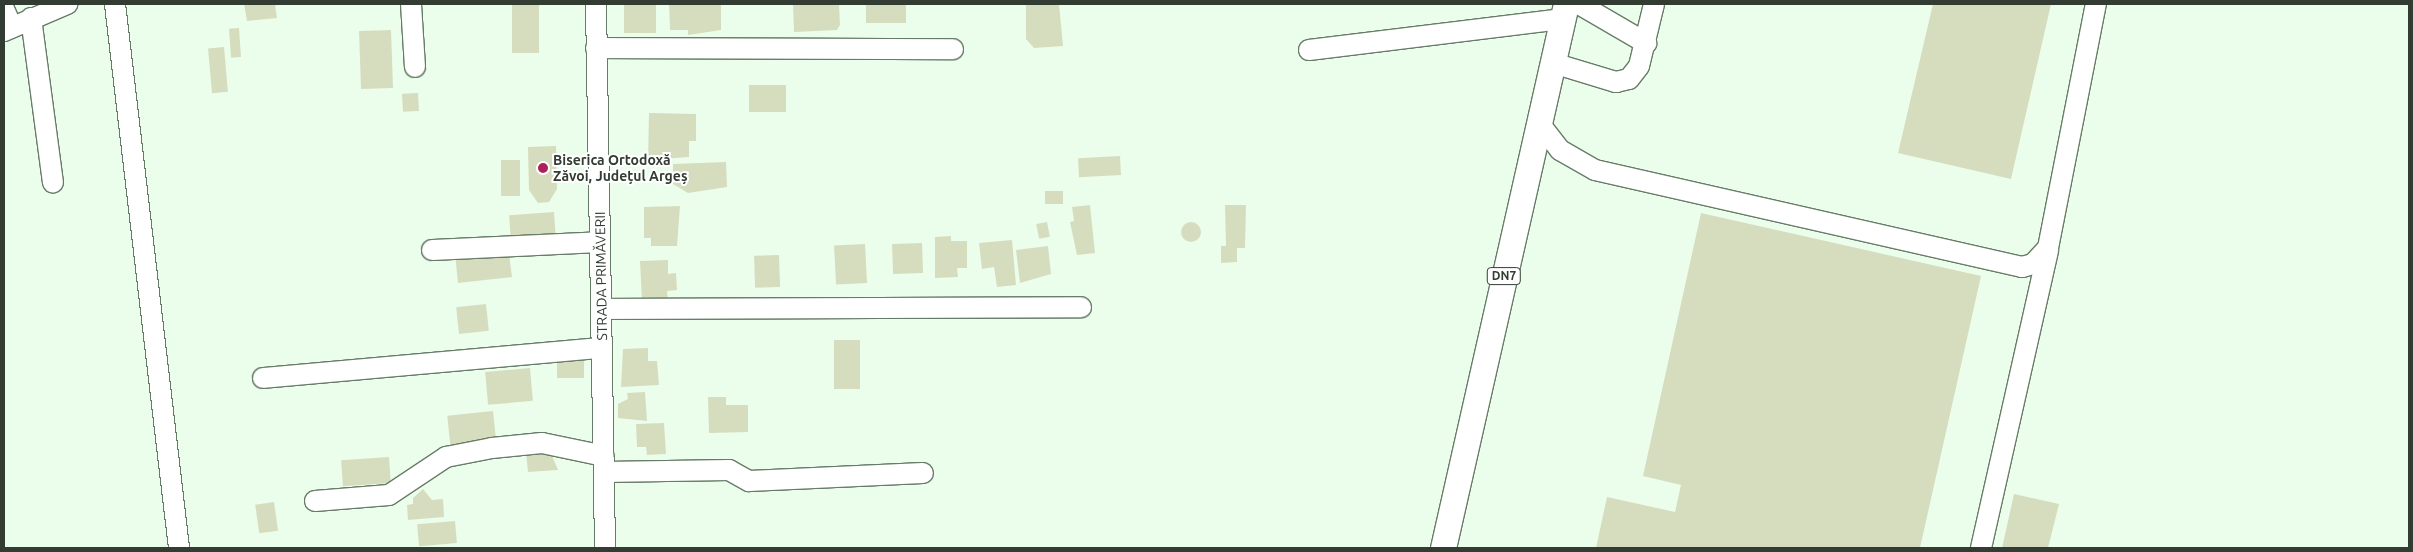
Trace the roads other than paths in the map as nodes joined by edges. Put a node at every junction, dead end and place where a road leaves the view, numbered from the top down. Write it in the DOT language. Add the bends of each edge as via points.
graph roads {
  1 [pos="67,4"];
  2 [pos="116,4"];
  3 [pos="411,4"];
  4 [pos="596,4"];
  5 [pos="1654,4"];
  6 [pos="2096,4"];
  7 [pos="1569,9"];
  8 [pos="31,18"];
  9 [pos="6,22"];
  10 [pos="1646,43"];
  11 [pos="596,48"];
  12 [pos="953,49"];
  13 [pos="1309,50"];
  14 [pos="1553,63"];
  15 [pos="414,67"];
  16 [pos="1539,123"];
  17 [pos="53,182"];
  18 [pos="600,242"];
  19 [pos="2048,248"];
  20 [pos="432,250"];
  21 [pos="2022,267"];
  22 [pos="2038,292"];
  23 [pos="1081,307"];
  24 [pos="602,310"];
  25 [pos="602,348"];
  26 [pos="263,378"];
  27 [pos="604,464"];
  28 [pos="923,473"];
  29 [pos="315,501"];
  30 [pos="179,548"];
  31 [pos="605,548"];
  32 [pos="1442,548"];
  33 [pos="1981,548"];
  1 -- 8 [label="street"];
  2 -- 30 [label="street"];
  3 -- 15 [label="street"];
  4 -- 11 [label="street, STRADA PRIMĂVERII"];
  5 -- 10 [label="street"];
  6 -- 19 [label="street"];
  7 -- 10 [label="street"];
  7 -- 13 [label="street"];
  7 -- 14 [label="main road, DN7"];
  8 -- 9 [label="street"];
  8 -- 17 [label="street"];
  10 -- 14 [label="street" via="1630,80 1616,82"];
  11 -- 12 [label="street"];
  11 -- 18 [label="street, STRADA PRIMĂVERII"];
  14 -- 16 [label="main road, DN7"];
  16 -- 21 [label="street" via="1560,150 1595,170"];
  16 -- 32 [label="main road, DN7"];
  18 -- 20 [label="street"];
  18 -- 24 [label="street, STRADA PRIMĂVERII"];
  19 -- 21 [label="street" via="2041,260"];
  19 -- 22 [label="street"];
  21 -- 22 [label="street"];
  22 -- 33 [label="street"];
  23 -- 24 [label="street"];
  24 -- 25 [label="street, STRADA PRIMĂVERII"];
  25 -- 26 [label="street"];
  25 -- 27 [label="street, STRADA PRIMĂVERII"];
  27 -- 28 [label="street" via="728,470 749,481"];
  27 -- 29 [label="street" via="542,443 492,448 446,457 389,495"];
  27 -- 31 [label="street, STRADA PRIMĂVERII"];
}
